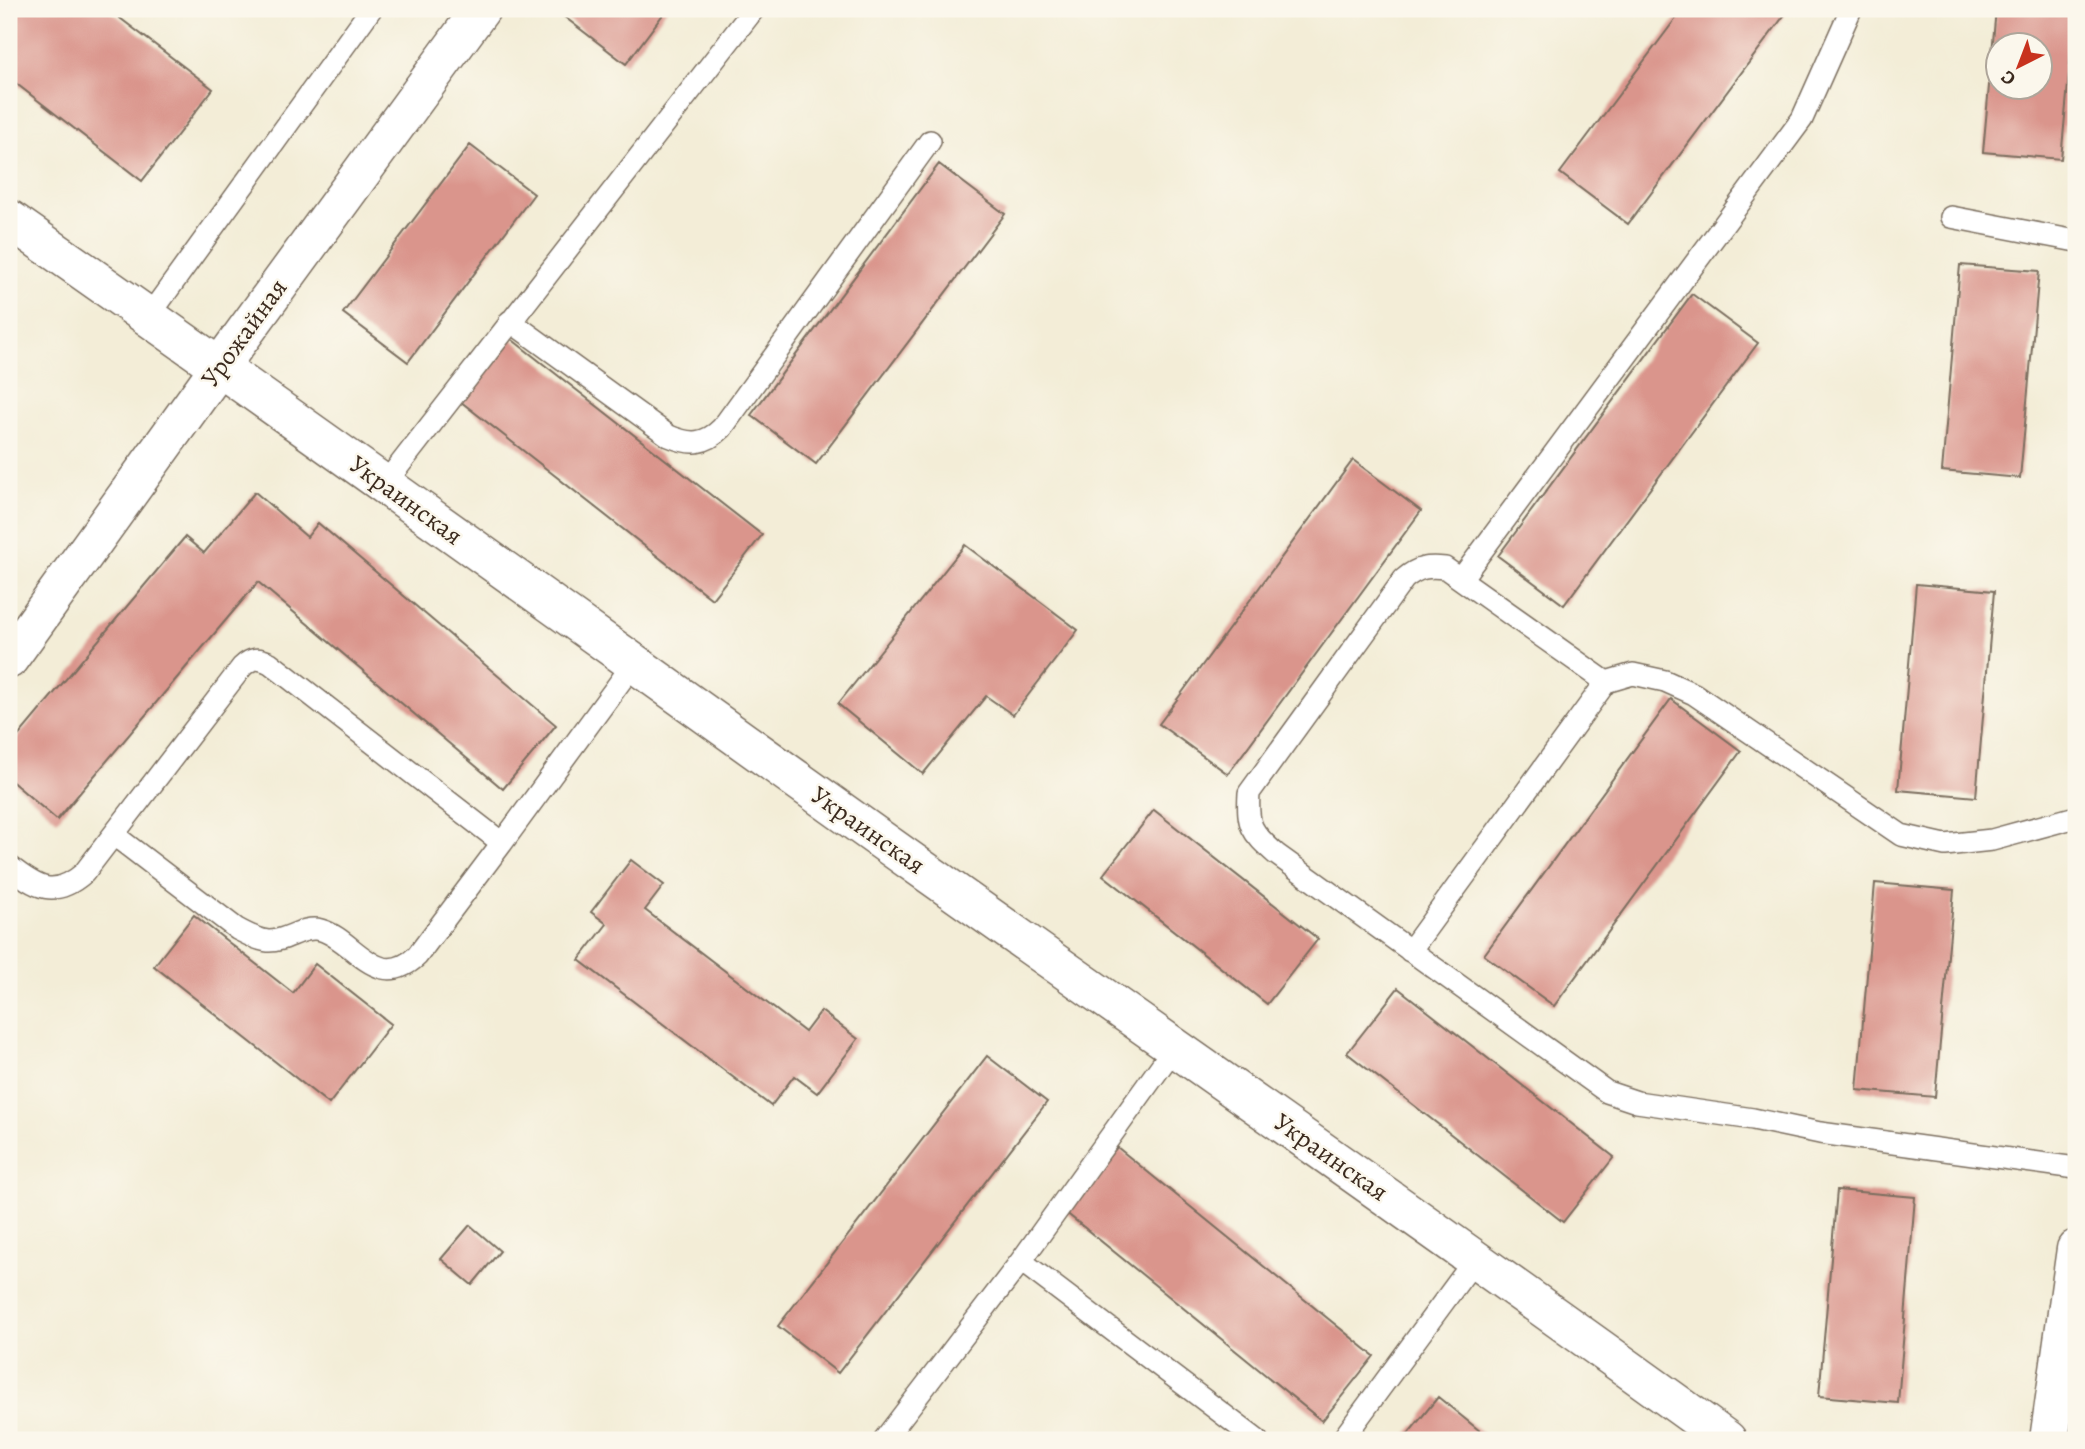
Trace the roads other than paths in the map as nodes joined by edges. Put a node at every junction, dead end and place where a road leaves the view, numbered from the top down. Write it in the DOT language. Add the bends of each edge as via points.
graph roads {
  1 [pos="371,9"];
  2 [pos="481,9"];
  3 [pos="754,9"];
  4 [pos="1851,9"];
  5 [pos="930,141"];
  6 [pos="1951,217"];
  7 [pos="9,219"];
  8 [pos="2076,241"];
  9 [pos="149,316"];
  10 [pos="510,321"];
  11 [pos="220,366"];
  12 [pos="384,485"];
  13 [pos="1461,579"];
  14 [pos="9,659"];
  15 [pos="634,663"];
  16 [pos="1606,682"];
  17 [pos="2076,817"];
  18 [pos="114,835"];
  19 [pos="502,843"];
  20 [pos="9,866"];
  21 [pos="1410,951"];
  22 [pos="1174,1048"];
  23 [pos="2076,1168"];
  24 [pos="2076,1249"];
  25 [pos="1476,1258"];
  26 [pos="1021,1261"];
  27 [pos="884,1440"];
  28 [pos="1257,1440"];
  29 [pos="1342,1440"];
  30 [pos="1727,1440"];
  31 [pos="2049,1440"];
  1 -- 9 [label="lane"];
  2 -- 11 [label="street, Урожайная"];
  3 -- 10 [label="lane"];
  4 -- 13 [label="lane" via="1802,119"];
  5 -- 10 [label="lane" via="712,439 684,443 668,436"];
  6 -- 8 [label="lane"];
  7 -- 9 [label="street, Украинская"];
  9 -- 11 [label="street, Украинская"];
  10 -- 12 [label="lane"];
  11 -- 12 [label="street, Украинская"];
  11 -- 14 [label="street, Урожайная"];
  12 -- 15 [label="street, Украинская"];
  13 -- 16 [label="lane"];
  13 -- 21 [label="lane" via="1429,566 1404,579 1249,793 1248,818 1257,837"];
  15 -- 19 [label="lane"];
  15 -- 22 [label="street, Украинская"];
  16 -- 17 [label="lane" via="1633,674 1694,694 1901,835 1945,845 1992,840"];
  16 -- 21 [label="lane"];
  18 -- 19 [label="lane" via="255,938 271,941 323,930 371,964 388,968 402,967 417,956"];
  18 -- 19 [label="lane" via="242,667 256,658 270,663"];
  18 -- 20 [label="lane" via="84,873 57,889 41,888"];
  21 -- 23 [label="lane" via="1607,1092 1637,1102"];
  22 -- 25 [label="street, Украинская"];
  22 -- 26 [label="lane"];
  24 -- 31 [label="street"];
  25 -- 29 [label="lane"];
  25 -- 30 [label="street, Украинская"];
  26 -- 27 [label="lane"];
  26 -- 28 [label="lane"];
}
